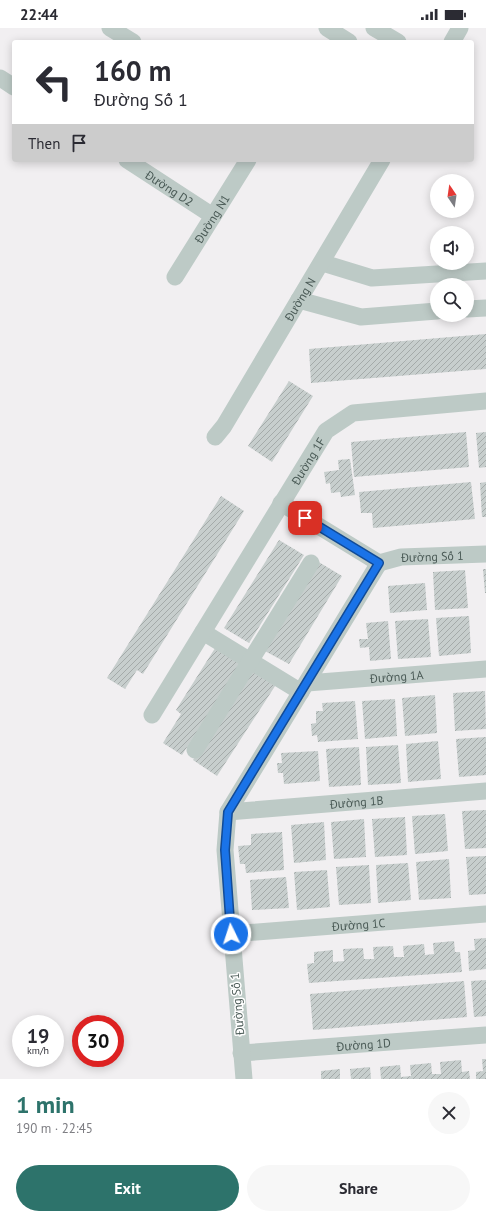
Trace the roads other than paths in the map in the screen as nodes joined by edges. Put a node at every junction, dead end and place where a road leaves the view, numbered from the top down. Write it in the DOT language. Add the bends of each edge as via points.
graph roads {
  1 [pos="110,28"];
  2 [pos="374,28"];
  3 [pos="460,28"];
  4 [pos="130,40"];
  5 [pos="395,40"];
  6 [pos="453,40"];
  7 [pos="0,78"];
  8 [pos="12,86"];
  9 [pos="130,162"];
  10 [pos="247,162"];
  11 [pos="381,162"];
  12 [pos="213,216"];
  13 [pos="323,263"];
  14 [pos="486,271"];
  15 [pos="175,277"];
  16 [pos="299,300"];
  17 [pos="486,308"];
  18 [pos="474,309"];
  19 [pos="430,312"];
  20 [pos="486,401"];
  21 [pos="214,437"];
  22 [pos="281,503"];
  23 [pos="486,554"];
  24 [pos="311,563"];
  25 [pos="379,563"];
  26 [pos="203,632"];
  27 [pos="250,661"];
  28 [pos="486,669"];
  29 [pos="304,687"];
  30 [pos="152,715"];
  31 [pos="194,750"];
  32 [pos="486,791"];
  33 [pos="228,812"];
  34 [pos="486,914"];
  35 [pos="231,934"];
  36 [pos="486,1035"];
  37 [pos="241,1053"];
  38 [pos="244,1079"];
  1 -- 4 [label="street"];
  2 -- 5 [label="street"];
  3 -- 6 [label="street"];
  7 -- 8 [label="street"];
  9 -- 12 [label="street, Đường D2"];
  10 -- 12 [label="street, Đường N1"];
  11 -- 13 [label="street, Đường N"];
  12 -- 15 [label="street, Đường N1"];
  13 -- 14 [label="street" via="372,278"];
  13 -- 16 [label="street, Đường N"];
  16 -- 19 [label="street" via="361,317"];
  16 -- 21 [label="street, Đường N" via="224,426"];
  17 -- 18 [label="street"];
  20 -- 22 [label="street, Đường 1F" via="353,413 326,431"];
  22 -- 25 [label="street"];
  22 -- 26 [label="street, Đường 1F"];
  23 -- 25 [label="street, Đường Số 1" via="401,557"];
  24 -- 27 [label="street"];
  25 -- 29 [label="street, Đường Số 1"];
  26 -- 27 [label="street"];
  26 -- 30 [label="street, Đường 1F"];
  27 -- 29 [label="street"];
  27 -- 31 [label="street"];
  28 -- 29 [label="street, Đường 1A"];
  29 -- 33 [label="street, Đường Số 1"];
  32 -- 33 [label="street, Đường 1B"];
  33 -- 35 [label="street, Đường Số 1" via="225,850"];
  34 -- 35 [label="street, Đường 1C"];
  35 -- 37 [label="street, Đường Số 1"];
  36 -- 37 [label="street, Đường 1D"];
  37 -- 38 [label="street, Đường Số 1"];
}
